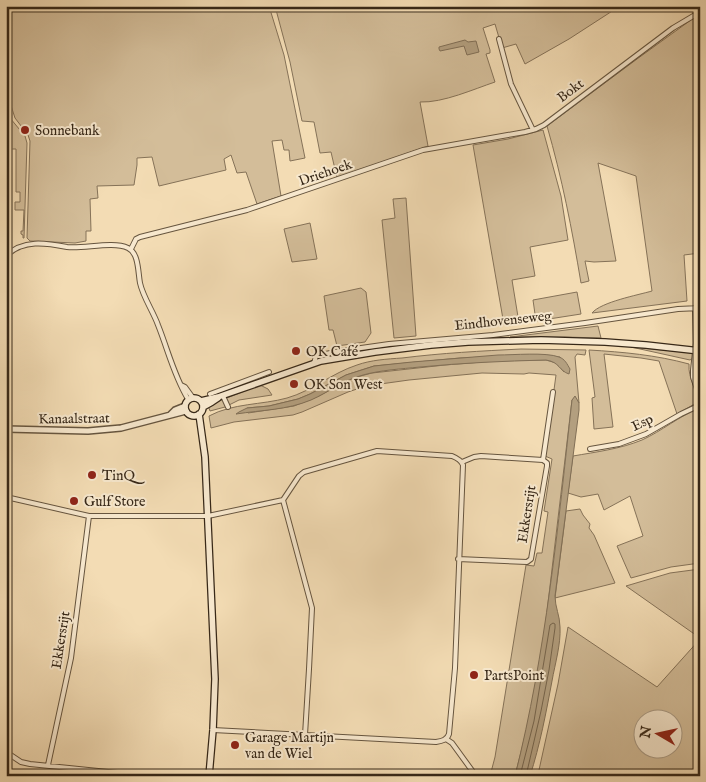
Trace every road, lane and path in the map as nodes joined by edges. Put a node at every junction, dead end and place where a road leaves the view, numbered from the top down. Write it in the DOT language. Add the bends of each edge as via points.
graph roads {
  1 [pos="700,12"];
  2 [pos="499,39"];
  3 [pos="533,130"];
  4 [pos="131,249"];
  5 [pos="6,256"];
  6 [pos="697,308"];
  7 [pos="698,351"];
  8 [pos="694,362"];
  9 [pos="700,362"];
  10 [pos="314,363"];
  11 [pos="269,372"];
  12 [pos="235,388"];
  13 [pos="553,392"];
  14 [pos="210,394"];
  15 [pos="221,396"];
  16 [pos="190,398"];
  17 [pos="700,398"];
  18 [pos="202,404"];
  19 [pos="700,405"];
  20 [pos="228,407"];
  21 [pos="185,408"];
  22 [pos="196,415"];
  23 [pos="6,429"];
  24 [pos="590,450"];
  25 [pos="543,460"];
  26 [pos="462,462"];
  27 [pos="6,497"];
  28 [pos="282,500"];
  29 [pos="89,516"];
  30 [pos="208,516"];
  31 [pos="458,559"];
  32 [pos="213,730"];
  33 [pos="305,735"];
  34 [pos="446,739"];
  35 [pos="6,752"];
  36 [pos="48,765"];
  37 [pos="147,776"];
  38 [pos="209,776"];
  39 [pos="476,776"];
  1 -- 3 [label="street, Bokt" via="673,28"];
  2 -- 3 [label="street" via="511,84"];
  3 -- 4 [label="street, Driehoek" via="423,150 262,206 140,237"];
  4 -- 5 [label="street" via="26,244"];
  4 -- 16 [label="street" via="141,286 174,368"];
  6 -- 7 [label="street"];
  6 -- 10 [label="street, Eindhovenseweg" via="364,347 316,356"];
  7 -- 8 [label="street"];
  7 -- 10 [label="main road, Eindhovenseweg" via="605,342 468,342 396,349"];
  8 -- 9 [label="street"];
  8 -- 17 [label="street" via="693,377"];
  10 -- 12 [label="main road, Eindhovenseweg"];
  11 -- 12 [label="street, Eindhovenseweg"];
  12 -- 14 [label="street, Eindhovenseweg"];
  12 -- 15 [label="main road, Eindhovenseweg"];
  13 -- 25 [label="street, Ekkersrijt"];
  15 -- 18 [label="main road, Eindhovenseweg"];
  15 -- 20 [label="street"];
  16 -- 18 [label="main road" via="196,398"];
  16 -- 21 [label="main road"];
  18 -- 22 [label="main road"];
  19 -- 24 [label="street, Esp" via="646,434"];
  21 -- 22 [label="main road" via="188,414"];
  21 -- 23 [label="street, Kanaalstraat" via="176,415 120,428"];
  22 -- 30 [label="main road" via="205,457"];
  25 -- 26 [label="street" via="481,456"];
  25 -- 31 [label="street, Ekkersrijt" via="547,466 531,559 527,562"];
  26 -- 28 [label="street" via="452,456 377,451 304,472"];
  26 -- 31 [label="street"];
  27 -- 29 [label="street"];
  28 -- 30 [label="street"];
  28 -- 33 [label="street" via="312,608"];
  29 -- 30 [label="street"];
  29 -- 36 [label="street, Ekkersrijt" via="72,658"];
  30 -- 32 [label="main road" via="215,679"];
  31 -- 34 [label="street" via="455,668"];
  32 -- 33 [label="street"];
  32 -- 38 [label="main road"];
  33 -- 34 [label="street" via="436,742"];
  34 -- 39 [label="street"];
  35 -- 36 [label="street" via="21,762"];
  36 -- 37 [label="street"];
}
